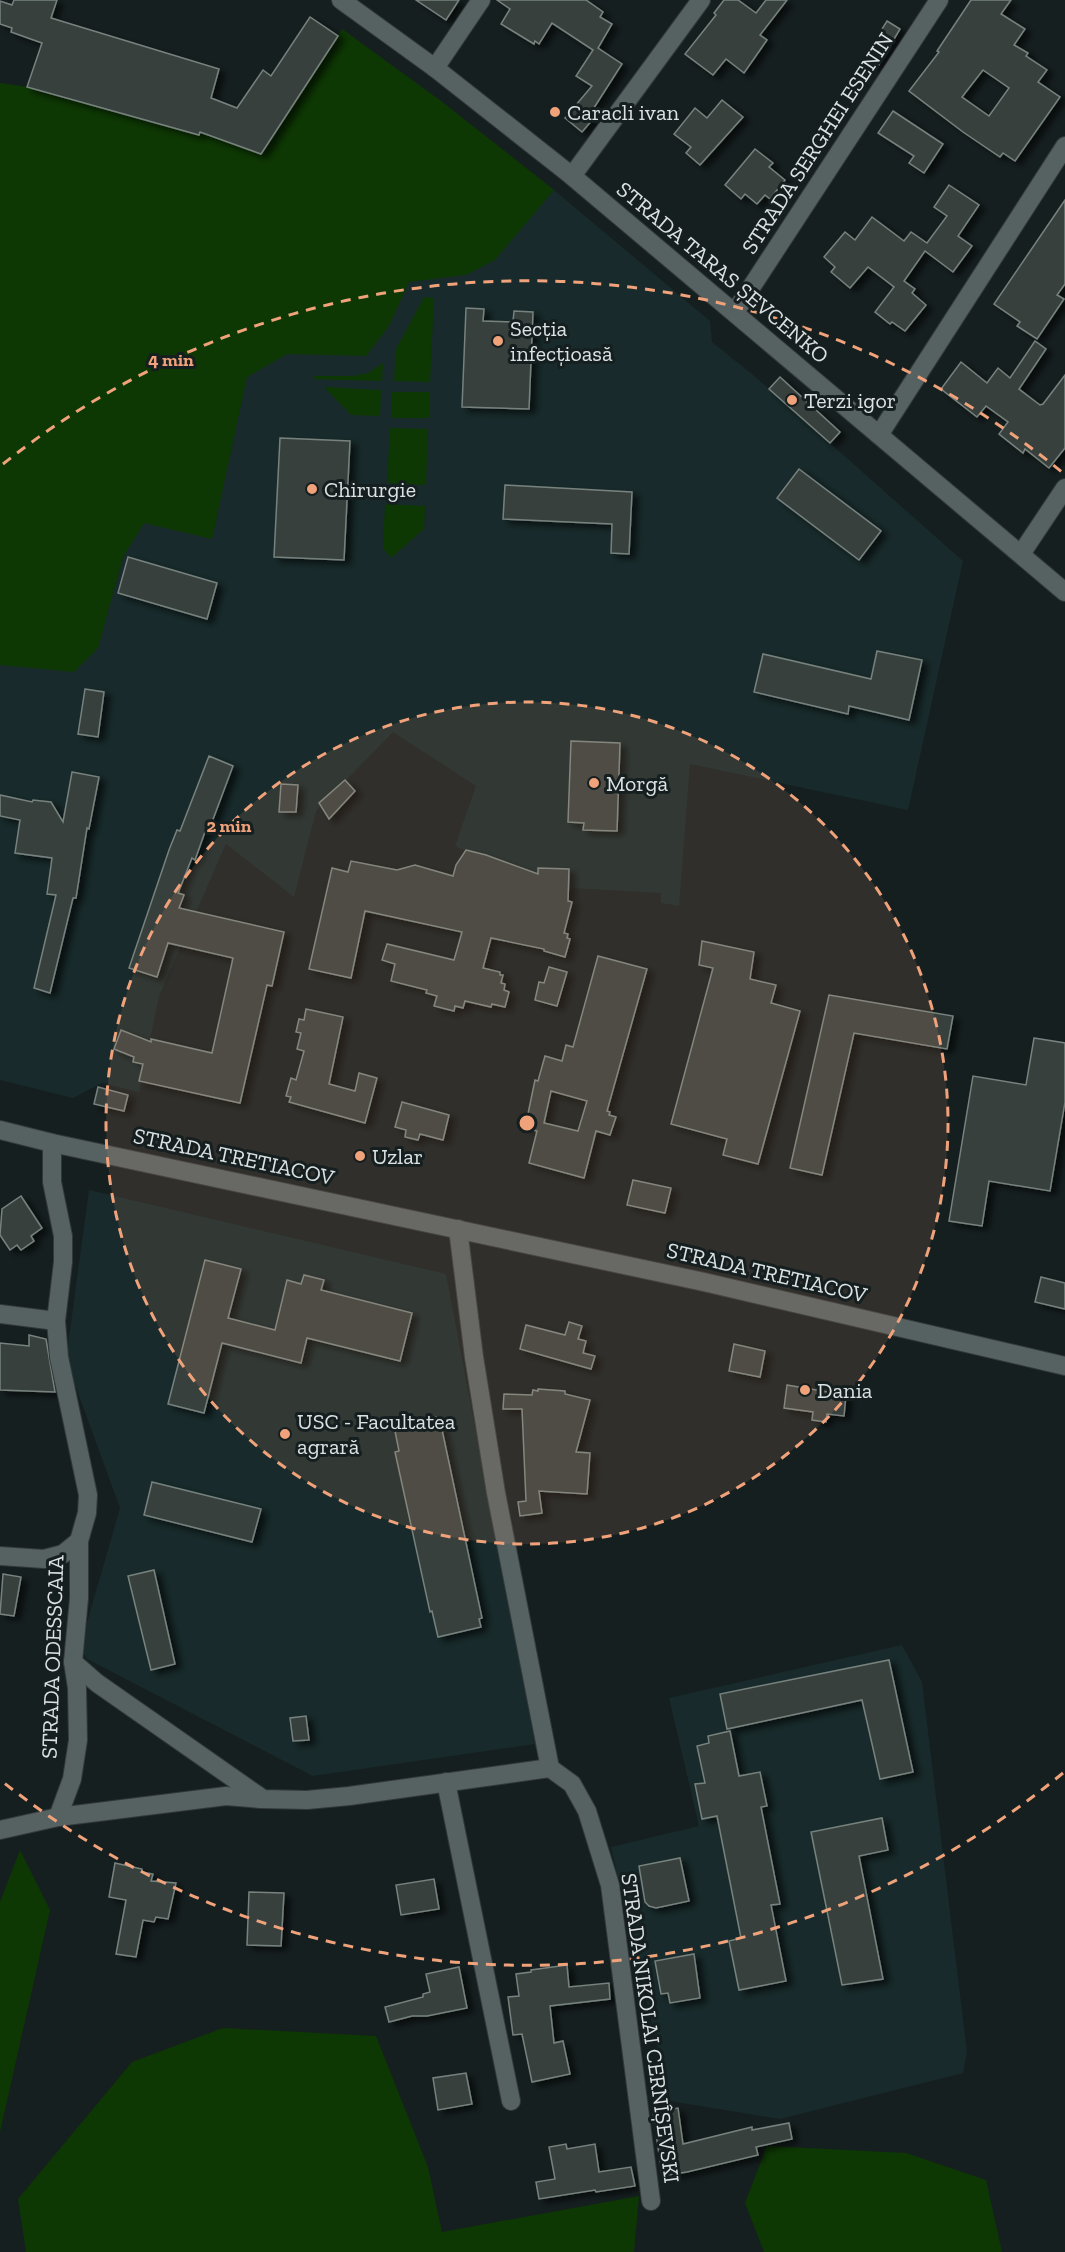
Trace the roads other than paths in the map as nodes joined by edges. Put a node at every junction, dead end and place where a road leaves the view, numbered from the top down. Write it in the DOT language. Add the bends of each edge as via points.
graph roads {
  1 [pos="341,0"];
  2 [pos="481,0"];
  3 [pos="701,0"];
  4 [pos="939,0"];
  5 [pos="435,68"];
  6 [pos="1065,146"];
  7 [pos="572,176"];
  8 [pos="735,312"];
  9 [pos="879,435"];
  10 [pos="1065,488"];
  11 [pos="1021,554"];
  12 [pos="1065,592"];
  13 [pos="0,1130"];
  14 [pos="52,1143"];
  15 [pos="458,1229"];
  16 [pos="0,1314"];
  17 [pos="56,1321"];
  18 [pos="1065,1366"];
  19 [pos="79,1541"];
  20 [pos="0,1556"];
  21 [pos="73,1662"];
  22 [pos="550,1767"];
  23 [pos="446,1782"];
  24 [pos="263,1799"];
  25 [pos="58,1817"];
  26 [pos="0,1830"];
  27 [pos="511,2101"];
  28 [pos="651,2201"];
  1 -- 5 [label="street, STRADA TARAS ȘEVCENKO"];
  2 -- 5 [label="street"];
  3 -- 7 [label="street"];
  4 -- 8 [label="street, STRADA SERGHEI ESENIN"];
  5 -- 7 [label="street, STRADA TARAS ȘEVCENKO"];
  6 -- 9 [label="street"];
  7 -- 8 [label="street, STRADA TARAS ȘEVCENKO"];
  8 -- 9 [label="street, STRADA TARAS ȘEVCENKO"];
  9 -- 11 [label="street, STRADA TARAS ȘEVCENKO"];
  10 -- 11 [label="street"];
  11 -- 12 [label="street, STRADA TARAS ȘEVCENKO"];
  13 -- 14 [label="street, STRADA TRETIACOV"];
  14 -- 15 [label="street, STRADA TRETIACOV"];
  14 -- 17 [label="street, STRADA ODESSCAIA" via="52,1182 63,1236"];
  15 -- 18 [label="street, STRADA TRETIACOV"];
  15 -- 22 [label="street" via="496,1493"];
  16 -- 17 [label="street"];
  17 -- 19 [label="street, STRADA ODESSCAIA" via="59,1357 88,1495"];
  19 -- 20 [label="street" via="63,1554 44,1559"];
  19 -- 21 [label="street, STRADA ODESSCAIA"];
  21 -- 24 [label="street"];
  21 -- 25 [label="street, STRADA ODESSCAIA" via="78,1740 72,1779"];
  22 -- 23 [label="street"];
  22 -- 28 [label="street, STRADA NIKOLAI CERNÎȘEVSKI" via="572,1784 587,1811 610,1885"];
  23 -- 24 [label="street" via="307,1800"];
  23 -- 27 [label="street"];
  24 -- 25 [label="street" via="226,1796"];
  25 -- 26 [label="street"];
}
